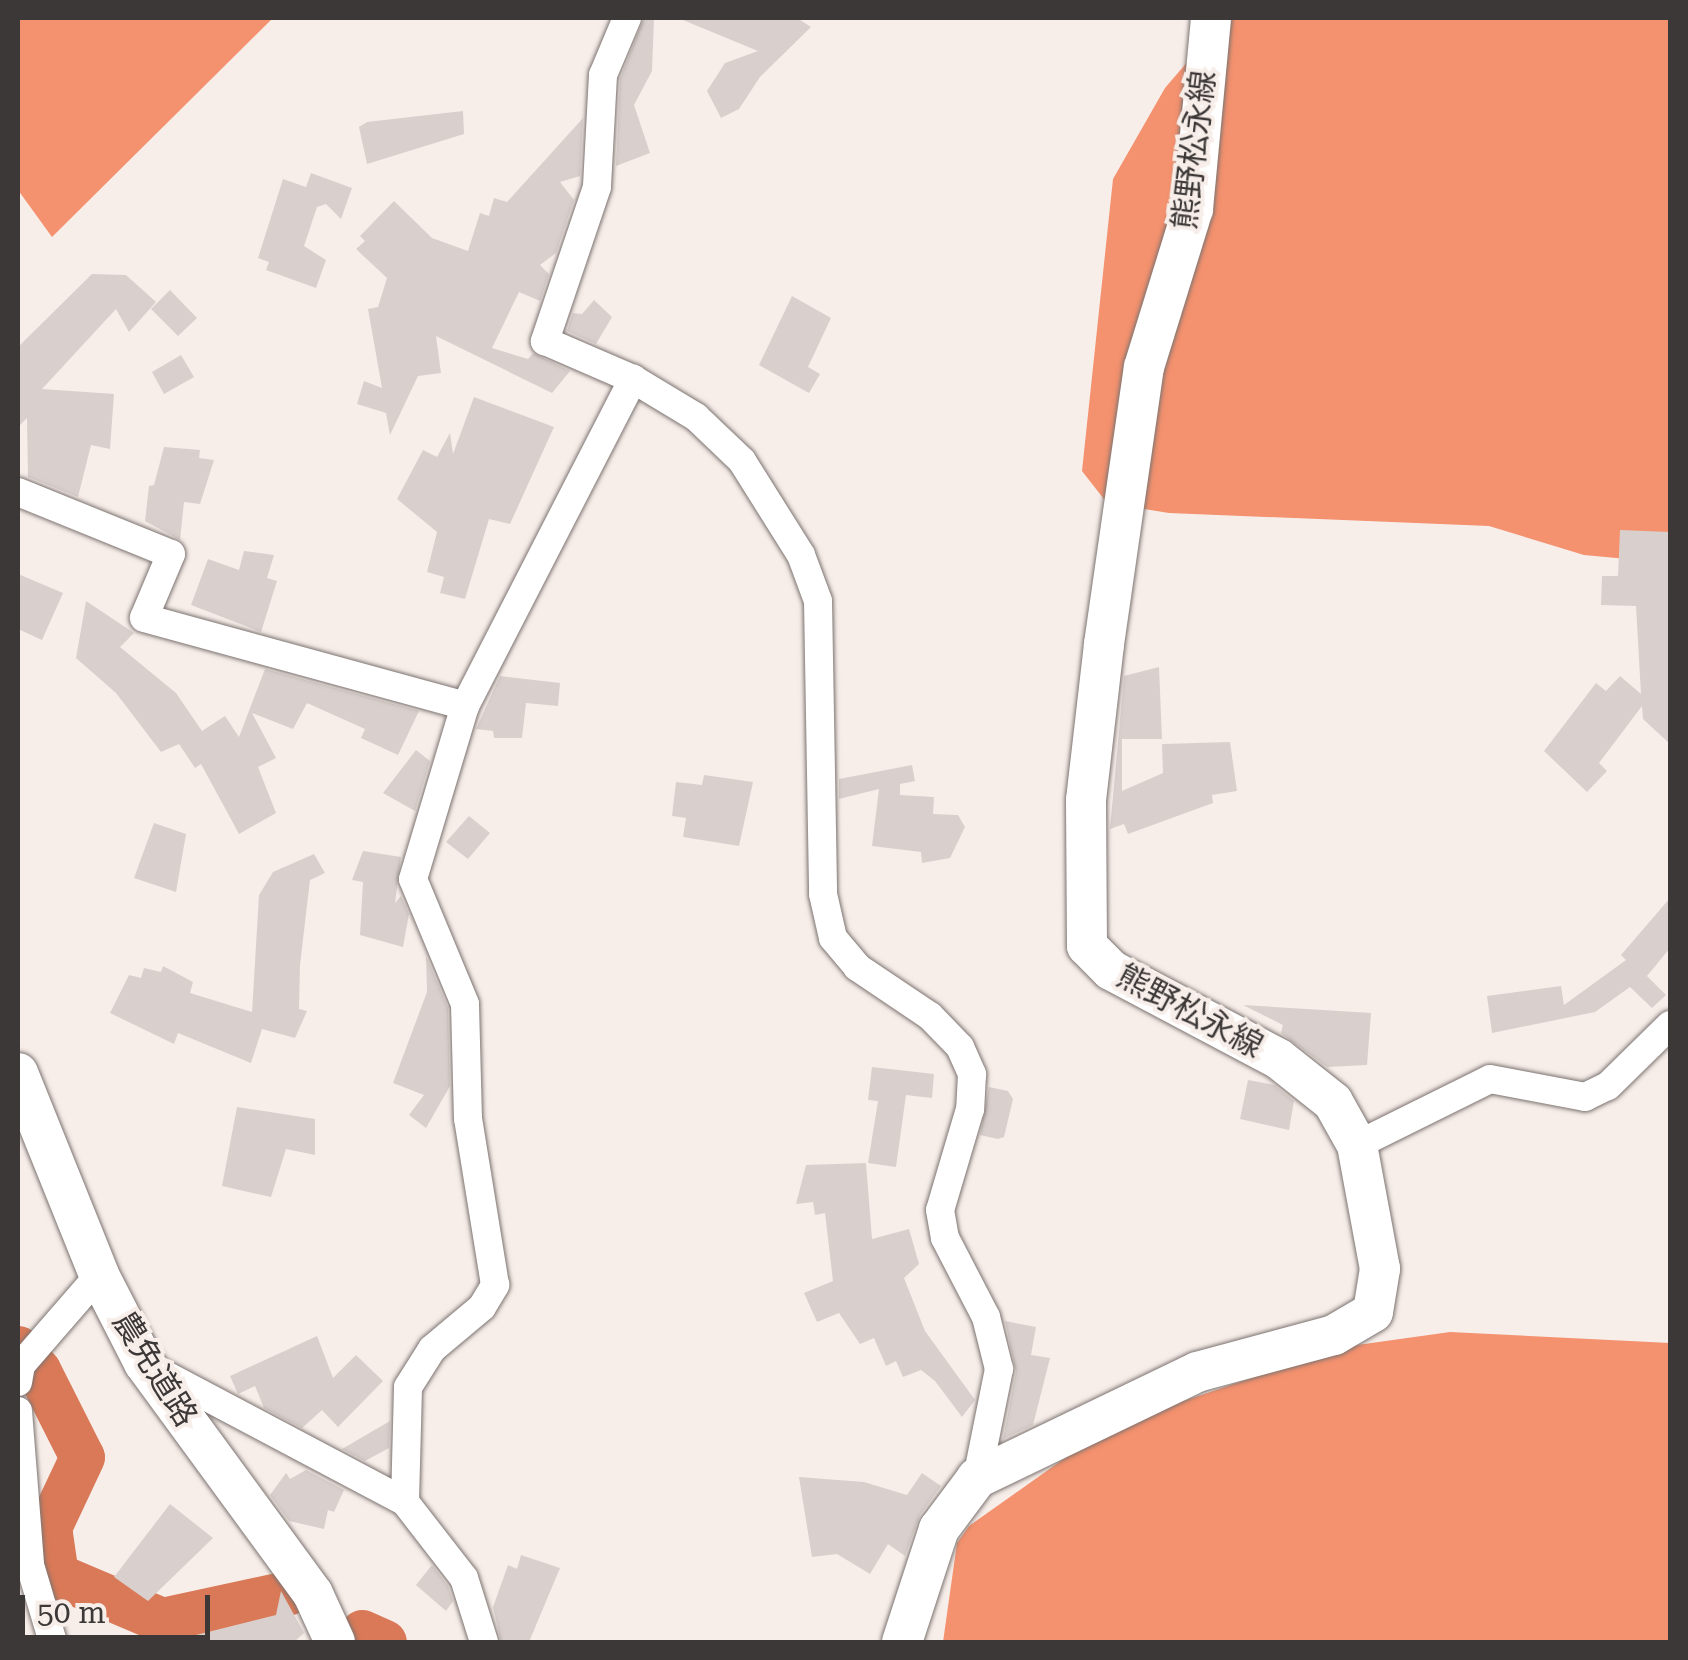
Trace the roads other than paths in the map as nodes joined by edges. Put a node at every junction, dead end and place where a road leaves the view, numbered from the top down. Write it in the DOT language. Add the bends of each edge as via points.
graph roads {
  1 [pos="628,18"];
  2 [pos="1212,18"];
  3 [pos="633,379"];
  4 [pos="18,492"];
  5 [pos="464,706"];
  6 [pos="1670,1025"];
  7 [pos="18,1072"];
  8 [pos="1356,1145"];
  9 [pos="99,1274"];
  10 [pos="144,1364"];
  11 [pos="24,1367"];
  12 [pos="18,1411"];
  13 [pos="977,1478"];
  14 [pos="405,1502"];
  15 [pos="24,1565"];
  16 [pos="50,1642"];
  17 [pos="335,1642"];
  18 [pos="484,1642"];
  19 [pos="902,1642"];
  1 -- 3 [label="street" via="603,74 597,187 545,341"];
  2 -- 8 [label="main road, 熊野松永線" via="1193,210 1144,367 1104,644 1086,800 1087,946 1111,970 1280,1059 1333,1102"];
  3 -- 5 [label="street"];
  3 -- 13 [label="street" via="696,417 742,461 802,555 818,601 824,894 833,938 857,966 930,1016 960,1048 972,1074 966,1128 940,1210 945,1238 986,1317 999,1369"];
  4 -- 5 [label="street" via="171,554 144,618"];
  5 -- 14 [label="street" via="413,879 465,1004 468,1119 495,1284 482,1307 432,1349 408,1387"];
  6 -- 8 [label="street" via="1608,1086 1584,1097 1490,1079"];
  7 -- 9 [label="main road, 農免道路"];
  8 -- 13 [label="main road, 熊野松永線" via="1380,1269 1373,1312 1334,1336 1197,1372"];
  9 -- 10 [label="main road, 農免道路"];
  9 -- 11 [label="street"];
  10 -- 14 [label="street"];
  10 -- 17 [label="main road, 農免道路" via="314,1594"];
  12 -- 15 [label="street"];
  13 -- 19 [label="main road, 熊野松永線" via="938,1529"];
  14 -- 18 [label="street" via="464,1578"];
  15 -- 16 [label="street"];
}
